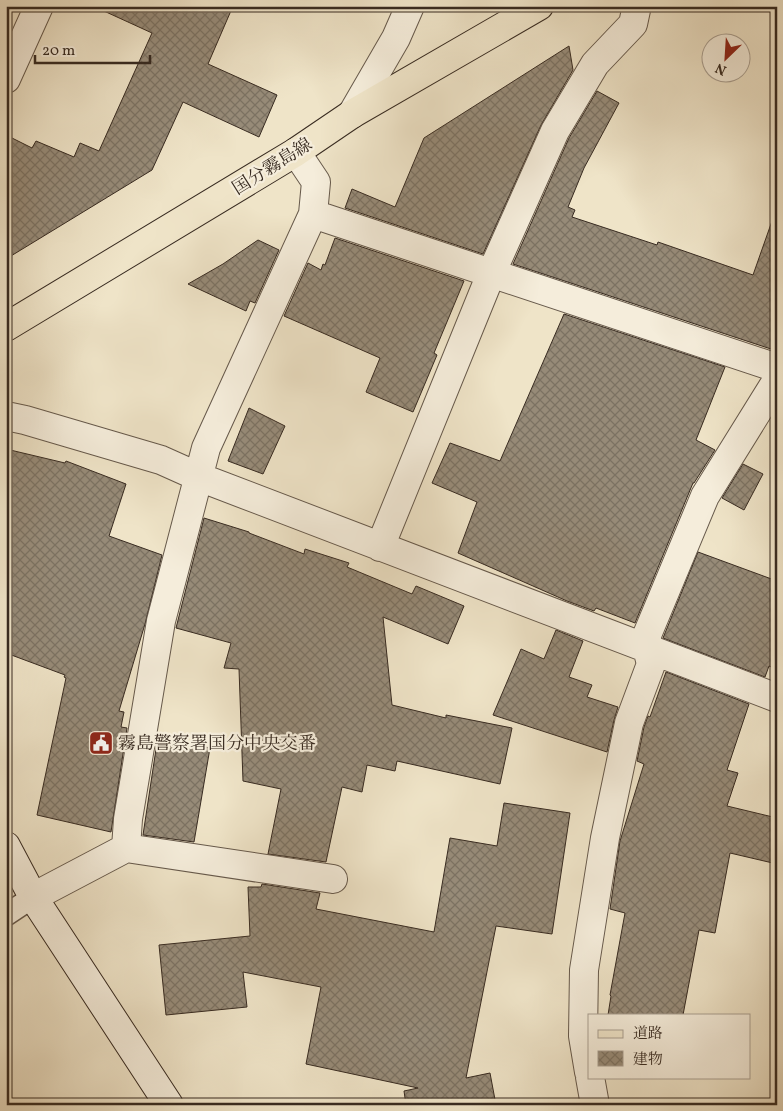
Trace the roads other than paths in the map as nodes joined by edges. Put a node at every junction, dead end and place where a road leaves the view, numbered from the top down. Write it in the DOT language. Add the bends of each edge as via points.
graph roads {
  1 [pos="39,6"];
  2 [pos="410,6"];
  3 [pos="539,6"];
  4 [pos="634,6"];
  5 [pos="6,79"];
  6 [pos="352,114"];
  7 [pos="296,152"];
  8 [pos="313,214"];
  9 [pos="491,274"];
  10 [pos="6,327"];
  11 [pos="777,368"];
  12 [pos="777,380"];
  13 [pos="6,416"];
  14 [pos="199,477"];
  15 [pos="380,547"];
  16 [pos="647,648"];
  17 [pos="777,698"];
  18 [pos="6,846"];
  19 [pos="126,848"];
  20 [pos="333,879"];
  21 [pos="33,897"];
  22 [pos="6,914"];
  23 [pos="588,1066"];
  24 [pos="590,1078"];
  25 [pos="169,1105"];
  26 [pos="595,1105"];
  1 -- 5 [label="street"];
  2 -- 6 [label="street" via="396,38"];
  3 -- 6 [label="main road, 国分霧島線"];
  4 -- 9 [label="street" via="632,24 595,64 555,131"];
  6 -- 7 [label="main road, 国分霧島線"];
  7 -- 8 [label="street" via="316,182"];
  7 -- 10 [label="main road, 国分霧島線"];
  8 -- 9 [label="street"];
  8 -- 14 [label="street" via="206,448"];
  9 -- 11 [label="street"];
  9 -- 15 [label="street"];
  12 -- 16 [label="street" via="705,496 647,635"];
  13 -- 14 [label="street" via="161,460"];
  14 -- 15 [label="street"];
  14 -- 19 [label="street" via="161,621"];
  15 -- 16 [label="street"];
  16 -- 17 [label="street"];
  16 -- 23 [label="street" via="651,664 627,732 605,838 584,970 583,1036"];
  18 -- 21 [label="street"];
  19 -- 20 [label="street"];
  19 -- 21 [label="street"];
  21 -- 22 [label="lane"];
  21 -- 25 [label="street"];
  24 -- 26 [label="street"];
}
